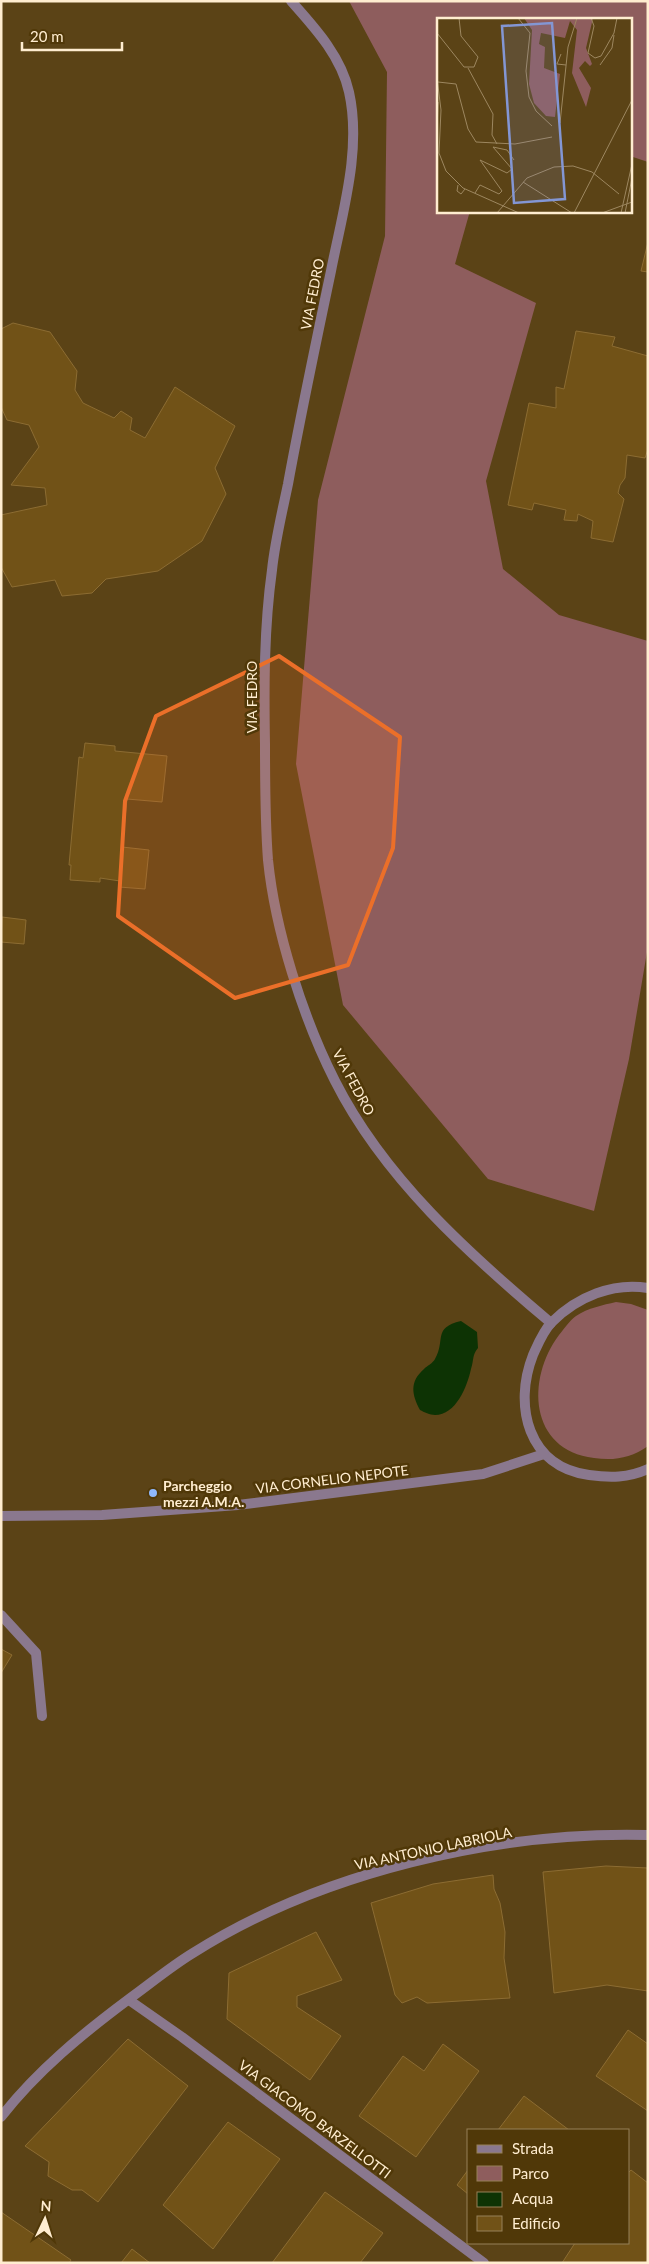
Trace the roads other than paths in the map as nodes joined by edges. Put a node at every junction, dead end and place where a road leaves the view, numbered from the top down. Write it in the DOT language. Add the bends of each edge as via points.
graph roads {
  1 [pos="291,1"];
  2 [pos="648,1288"];
  3 [pos="551,1323"];
  4 [pos="544,1454"];
  5 [pos="648,1469"];
  6 [pos="1,1516"];
  7 [pos="1,1615"];
  8 [pos="42,1716"];
  9 [pos="648,1836"];
  10 [pos="129,2000"];
  11 [pos="1,2117"];
  12 [pos="484,2263"];
  1 -- 3 [label="street, VIA FEDRO" via="315,28 343,74 351,106 352,141 339,229 269,596 264,679 266,822 280,926 300,996 332,1074 354,1116 436,1218"];
  2 -- 3 [label="street" via="630,1285 611,1288 583,1300"];
  3 -- 4 [label="street" via="538,1343 525,1382 527,1422"];
  4 -- 5 [label="street" via="552,1463 580,1474 624,1477"];
  4 -- 6 [label="street, VIA CORNELIO NEPOTE" via="483,1474 238,1505 64,1517"];
  7 -- 8 [label="street" via="36,1653"];
  9 -- 10 [label="street, VIA ANTONIO LABRIOLA" via="596,1836 502,1845 387,1868 354,1878 291,1902 231,1931 192,1953"];
  10 -- 11 [label="street, VIA ANTONIO LABRIOLA" via="64,2050"];
  10 -- 12 [label="street, VIA GIACOMO BARZELLOTTI"];
}
